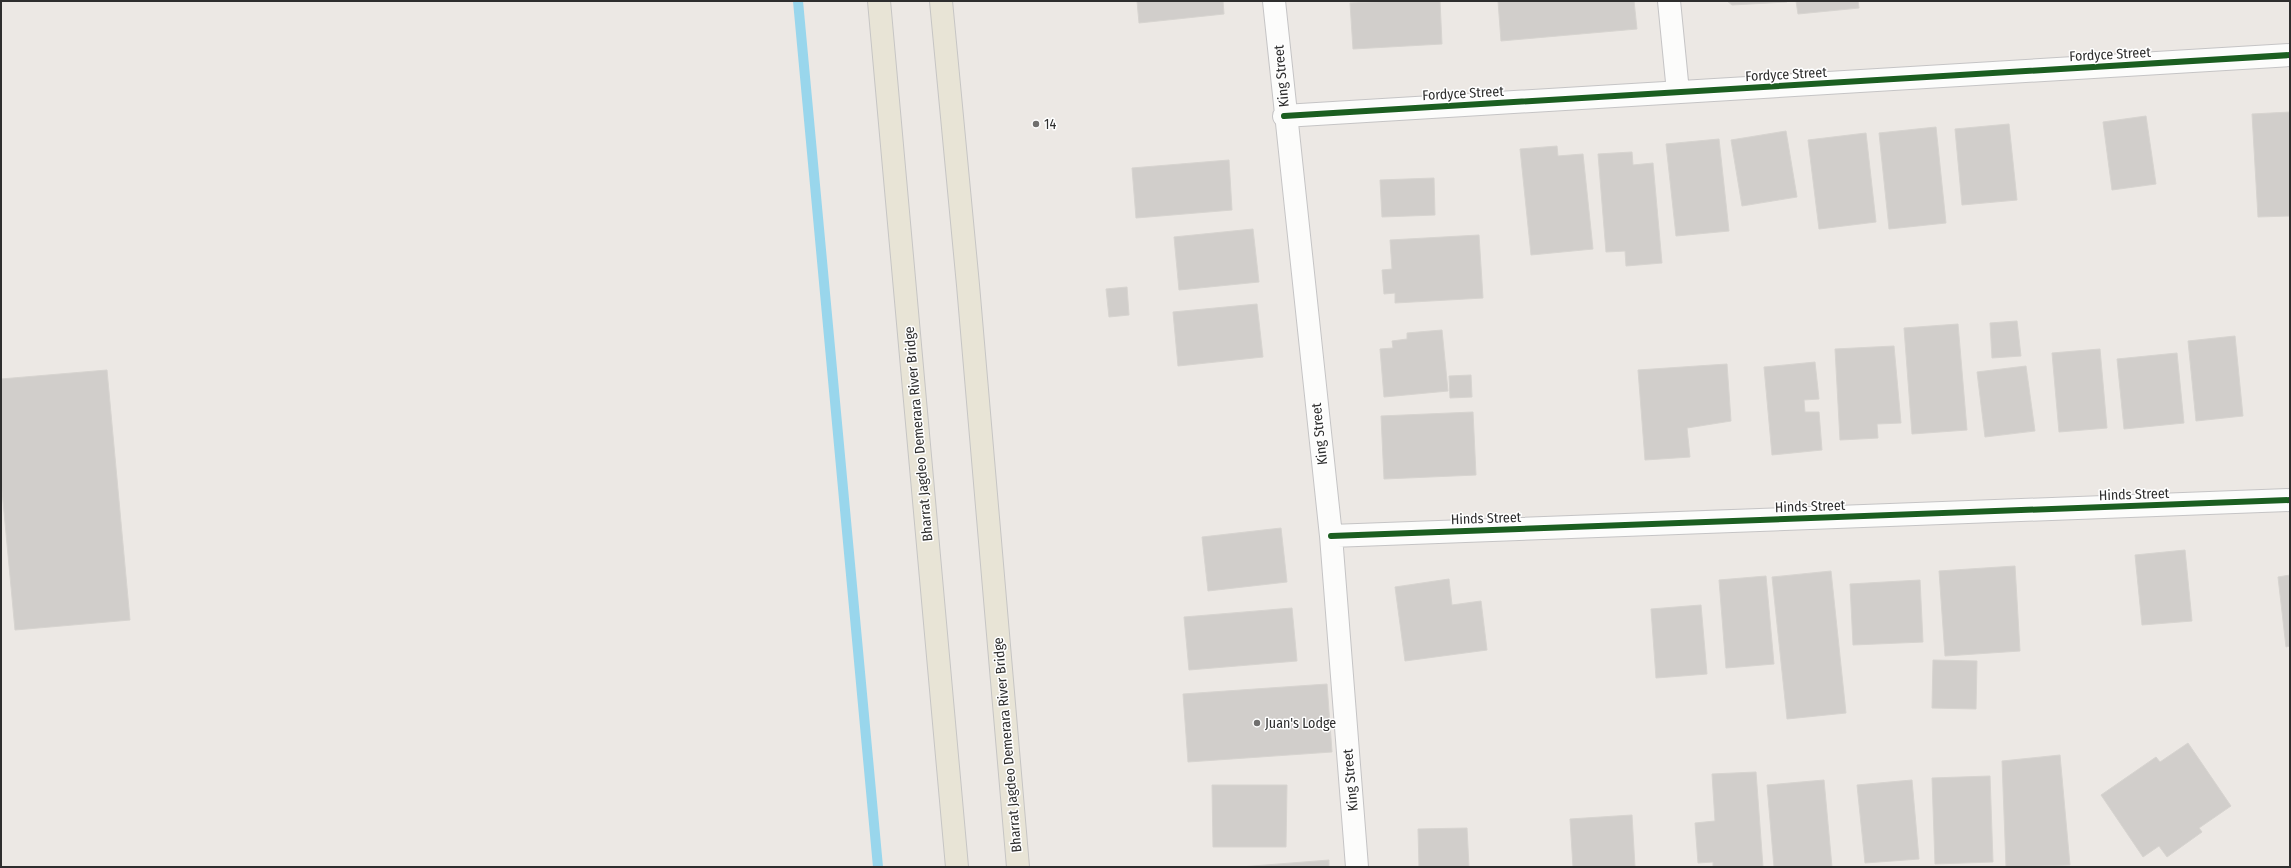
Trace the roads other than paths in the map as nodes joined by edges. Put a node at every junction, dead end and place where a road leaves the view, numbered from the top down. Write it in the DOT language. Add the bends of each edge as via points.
graph roads {
  1 [pos="879,1"];
  2 [pos="941,1"];
  3 [pos="1274,1"];
  4 [pos="1669,1"];
  5 [pos="2290,55"];
  6 [pos="1678,92"];
  7 [pos="1284,116"];
  8 [pos="2290,500"];
  9 [pos="1331,536"];
  10 [pos="957,867"];
  11 [pos="1018,867"];
  12 [pos="1357,867"];
  1 -- 10 [label="main road, Bharrat Jagdeo Demerara River Bridge"];
  2 -- 11 [label="main road, Bharrat Jagdeo Demerara River Bridge"];
  3 -- 7 [label="street, King Street"];
  4 -- 6 [label="street"];
  5 -- 6 [label="street, Fordyce Street"];
  6 -- 7 [label="street, Fordyce Street"];
  7 -- 9 [label="street, King Street"];
  8 -- 9 [label="street, Hinds Street"];
  9 -- 12 [label="street, King Street"];
}
